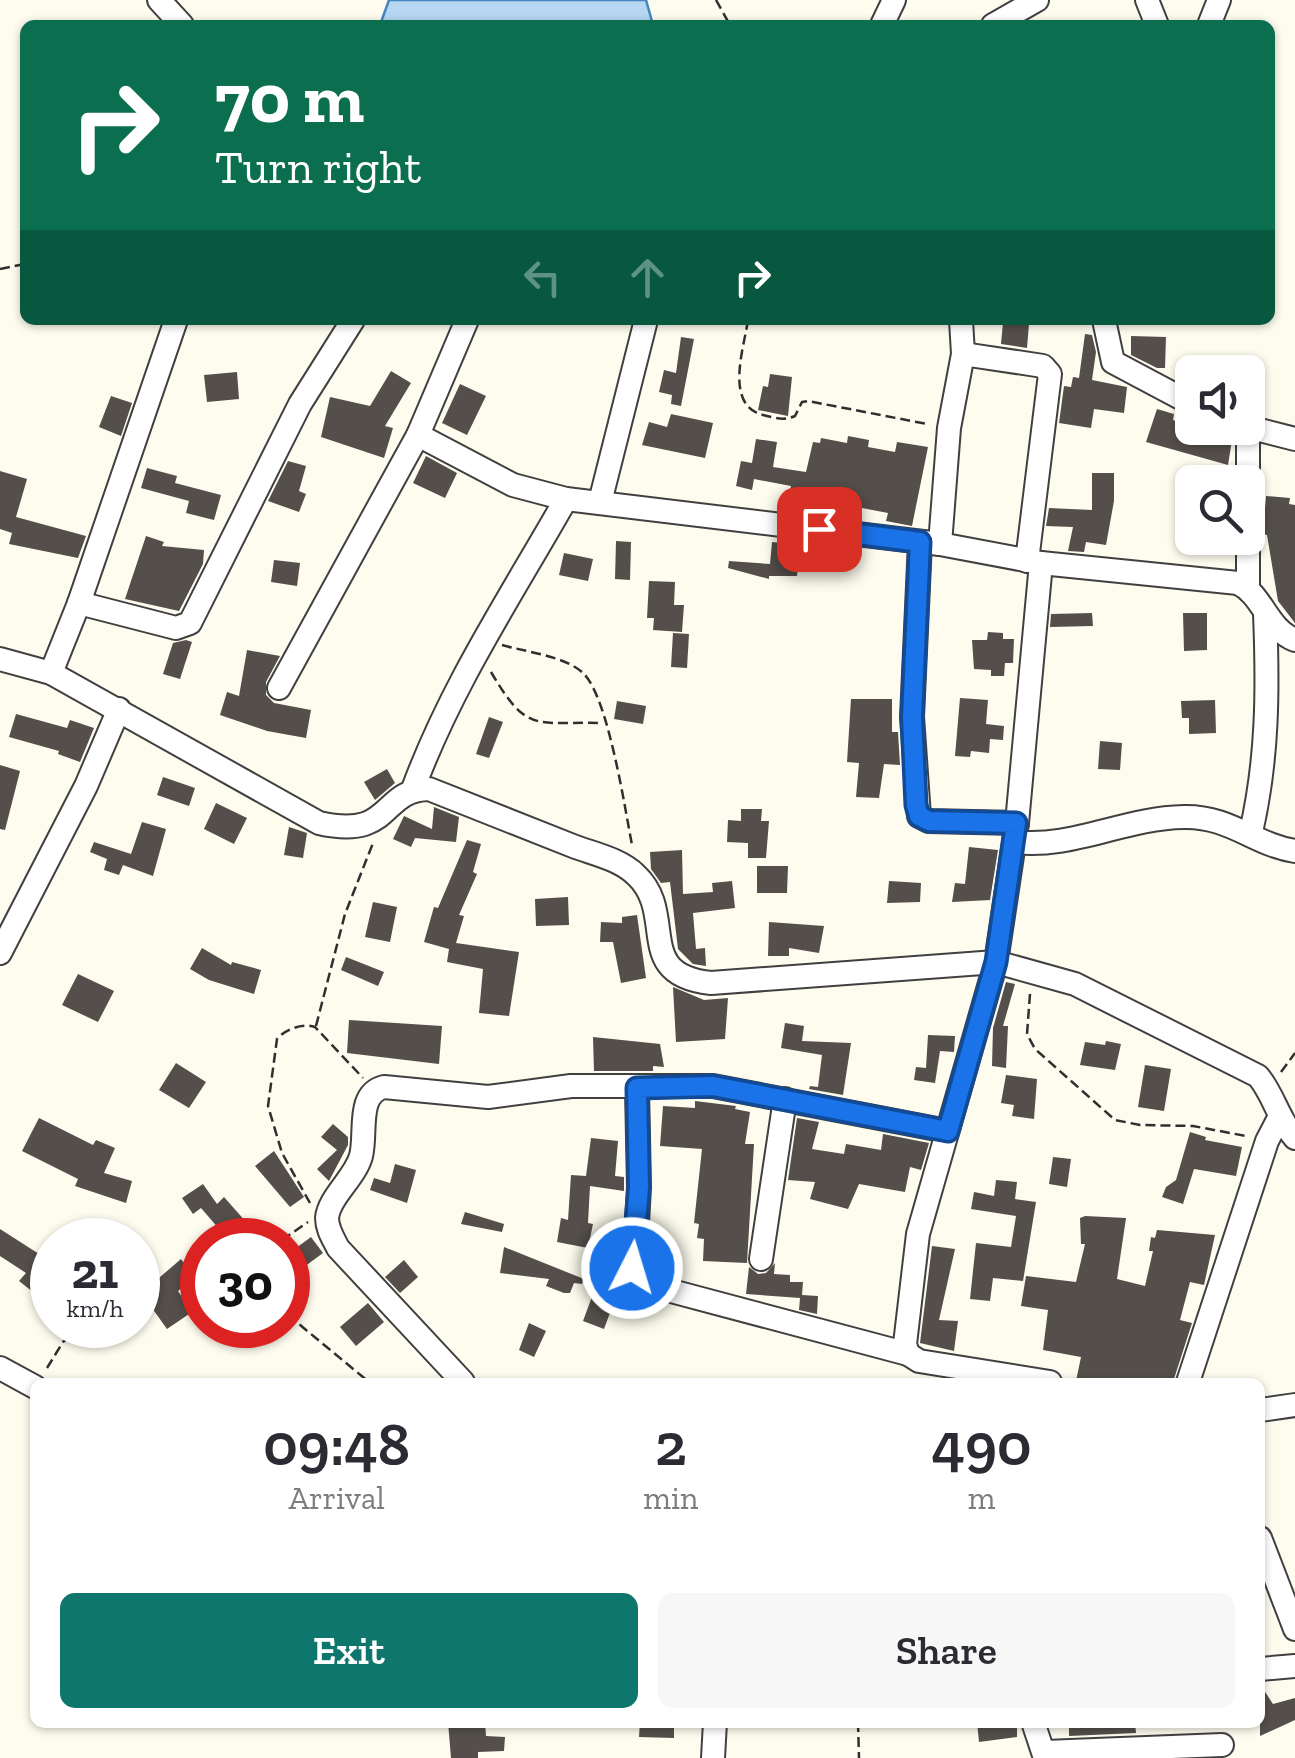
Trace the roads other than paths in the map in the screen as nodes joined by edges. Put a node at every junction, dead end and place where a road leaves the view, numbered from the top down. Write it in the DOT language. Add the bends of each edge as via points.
graph roads {
  1 [pos="159,0"];
  2 [pos="1037,0"];
  3 [pos="177,20"];
  4 [pos="1002,20"];
  5 [pos="174,325"];
  6 [pos="350,325"];
  7 [pos="466,325"];
  8 [pos="645,325"];
  9 [pos="962,325"];
  10 [pos="1105,325"];
  11 [pos="963,354"];
  12 [pos="1175,395"];
  13 [pos="1265,431"];
  14 [pos="418,435"];
  15 [pos="1295,439"];
  16 [pos="1248,445"];
  17 [pos="566,499"];
  18 [pos="600,502"];
  19 [pos="930,543"];
  20 [pos="1034,562"];
  21 [pos="1248,588"];
  22 [pos="78,603"];
  23 [pos="1265,613"];
  24 [pos="1295,640"];
  25 [pos="0,659"];
  26 [pos="50,673"];
  27 [pos="280,688"];
  28 [pos="119,709"];
  29 [pos="412,789"];
  30 [pos="1015,832"];
  31 [pos="1250,832"];
  32 [pos="1295,850"];
  33 [pos="10,909"];
  34 [pos="0,953"];
  35 [pos="996,962"];
  36 [pos="637,1088"];
  37 [pos="785,1099"];
  38 [pos="1279,1118"];
  39 [pos="948,1131"];
  40 [pos="1295,1138"];
  41 [pos="761,1259"];
  42 [pos="908,1354"];
  43 [pos="0,1368"];
  44 [pos="41,1378"];
  45 [pos="459,1378"];
  46 [pos="1009,1378"];
  47 [pos="1189,1378"];
  48 [pos="1295,1405"];
  49 [pos="1265,1409"];
  50 [pos="1265,1551"];
  51 [pos="1295,1629"];
  52 [pos="1295,1666"];
  53 [pos="1265,1669"];
  54 [pos="714,1728"];
  55 [pos="1035,1728"];
  56 [pos="1222,1742"];
  57 [pos="1045,1755"];
  58 [pos="714,1758"];
  1 -- 3 [label="street"];
  2 -- 4 [label="street"];
  5 -- 22 [label="street"];
  6 -- 22 [label="street" via="300,404 190,623 176,628"];
  7 -- 14 [label="street"];
  8 -- 18 [label="street"];
  9 -- 11 [label="street"];
  10 -- 12 [label="street" via="1114,362"];
  11 -- 19 [label="street"];
  11 -- 20 [label="street" via="1044,366 1050,374"];
  13 -- 15 [label="street"];
  14 -- 17 [label="street" via="513,484"];
  14 -- 27 [label="street"];
  16 -- 21 [label="street"];
  17 -- 18 [label="street"];
  17 -- 29 [label="street" via="479,644"];
  18 -- 19 [label="street"];
  19 -- 20 [label="street"];
  19 -- 30 [label="street" via="912,717 919,816"];
  20 -- 21 [label="street"];
  20 -- 30 [label="street"];
  21 -- 23 [label="street"];
  22 -- 26 [label="street"];
  23 -- 24 [label="street"];
  23 -- 31 [label="street" via="1268,707 1262,784"];
  25 -- 26 [label="street"];
  26 -- 28 [label="street"];
  28 -- 29 [label="street" via="319,823 368,826"];
  28 -- 33 [label="street" via="86,786"];
  29 -- 35 [label="street" via="429,789 624,865 650,893 667,966 692,981"];
  30 -- 31 [label="street" via="1042,845 1122,823 1189,816"];
  30 -- 35 [label="street"];
  31 -- 32 [label="street"];
  33 -- 34 [label="street"];
  35 -- 38 [label="street" via="1075,984 1258,1076"];
  35 -- 39 [label="street"];
  36 -- 37 [label="street" via="713,1086"];
  36 -- 42 [label="street" via="634,1278"];
  36 -- 45 [label="street" via="571,1086 488,1097 374,1090 366,1099 360,1159 327,1214 328,1230"];
  37 -- 39 [label="street"];
  37 -- 41 [label="street"];
  38 -- 40 [label="street"];
  38 -- 47 [label="street"];
  39 -- 42 [label="street" via="918,1234"];
  42 -- 46 [label="street"];
  43 -- 44 [label="street"];
  48 -- 49 [label="street"];
  50 -- 51 [label="street"];
  52 -- 53 [label="street"];
  54 -- 58 [label="street"];
  55 -- 57 [label="street"];
  56 -- 57 [label="street"];
}
